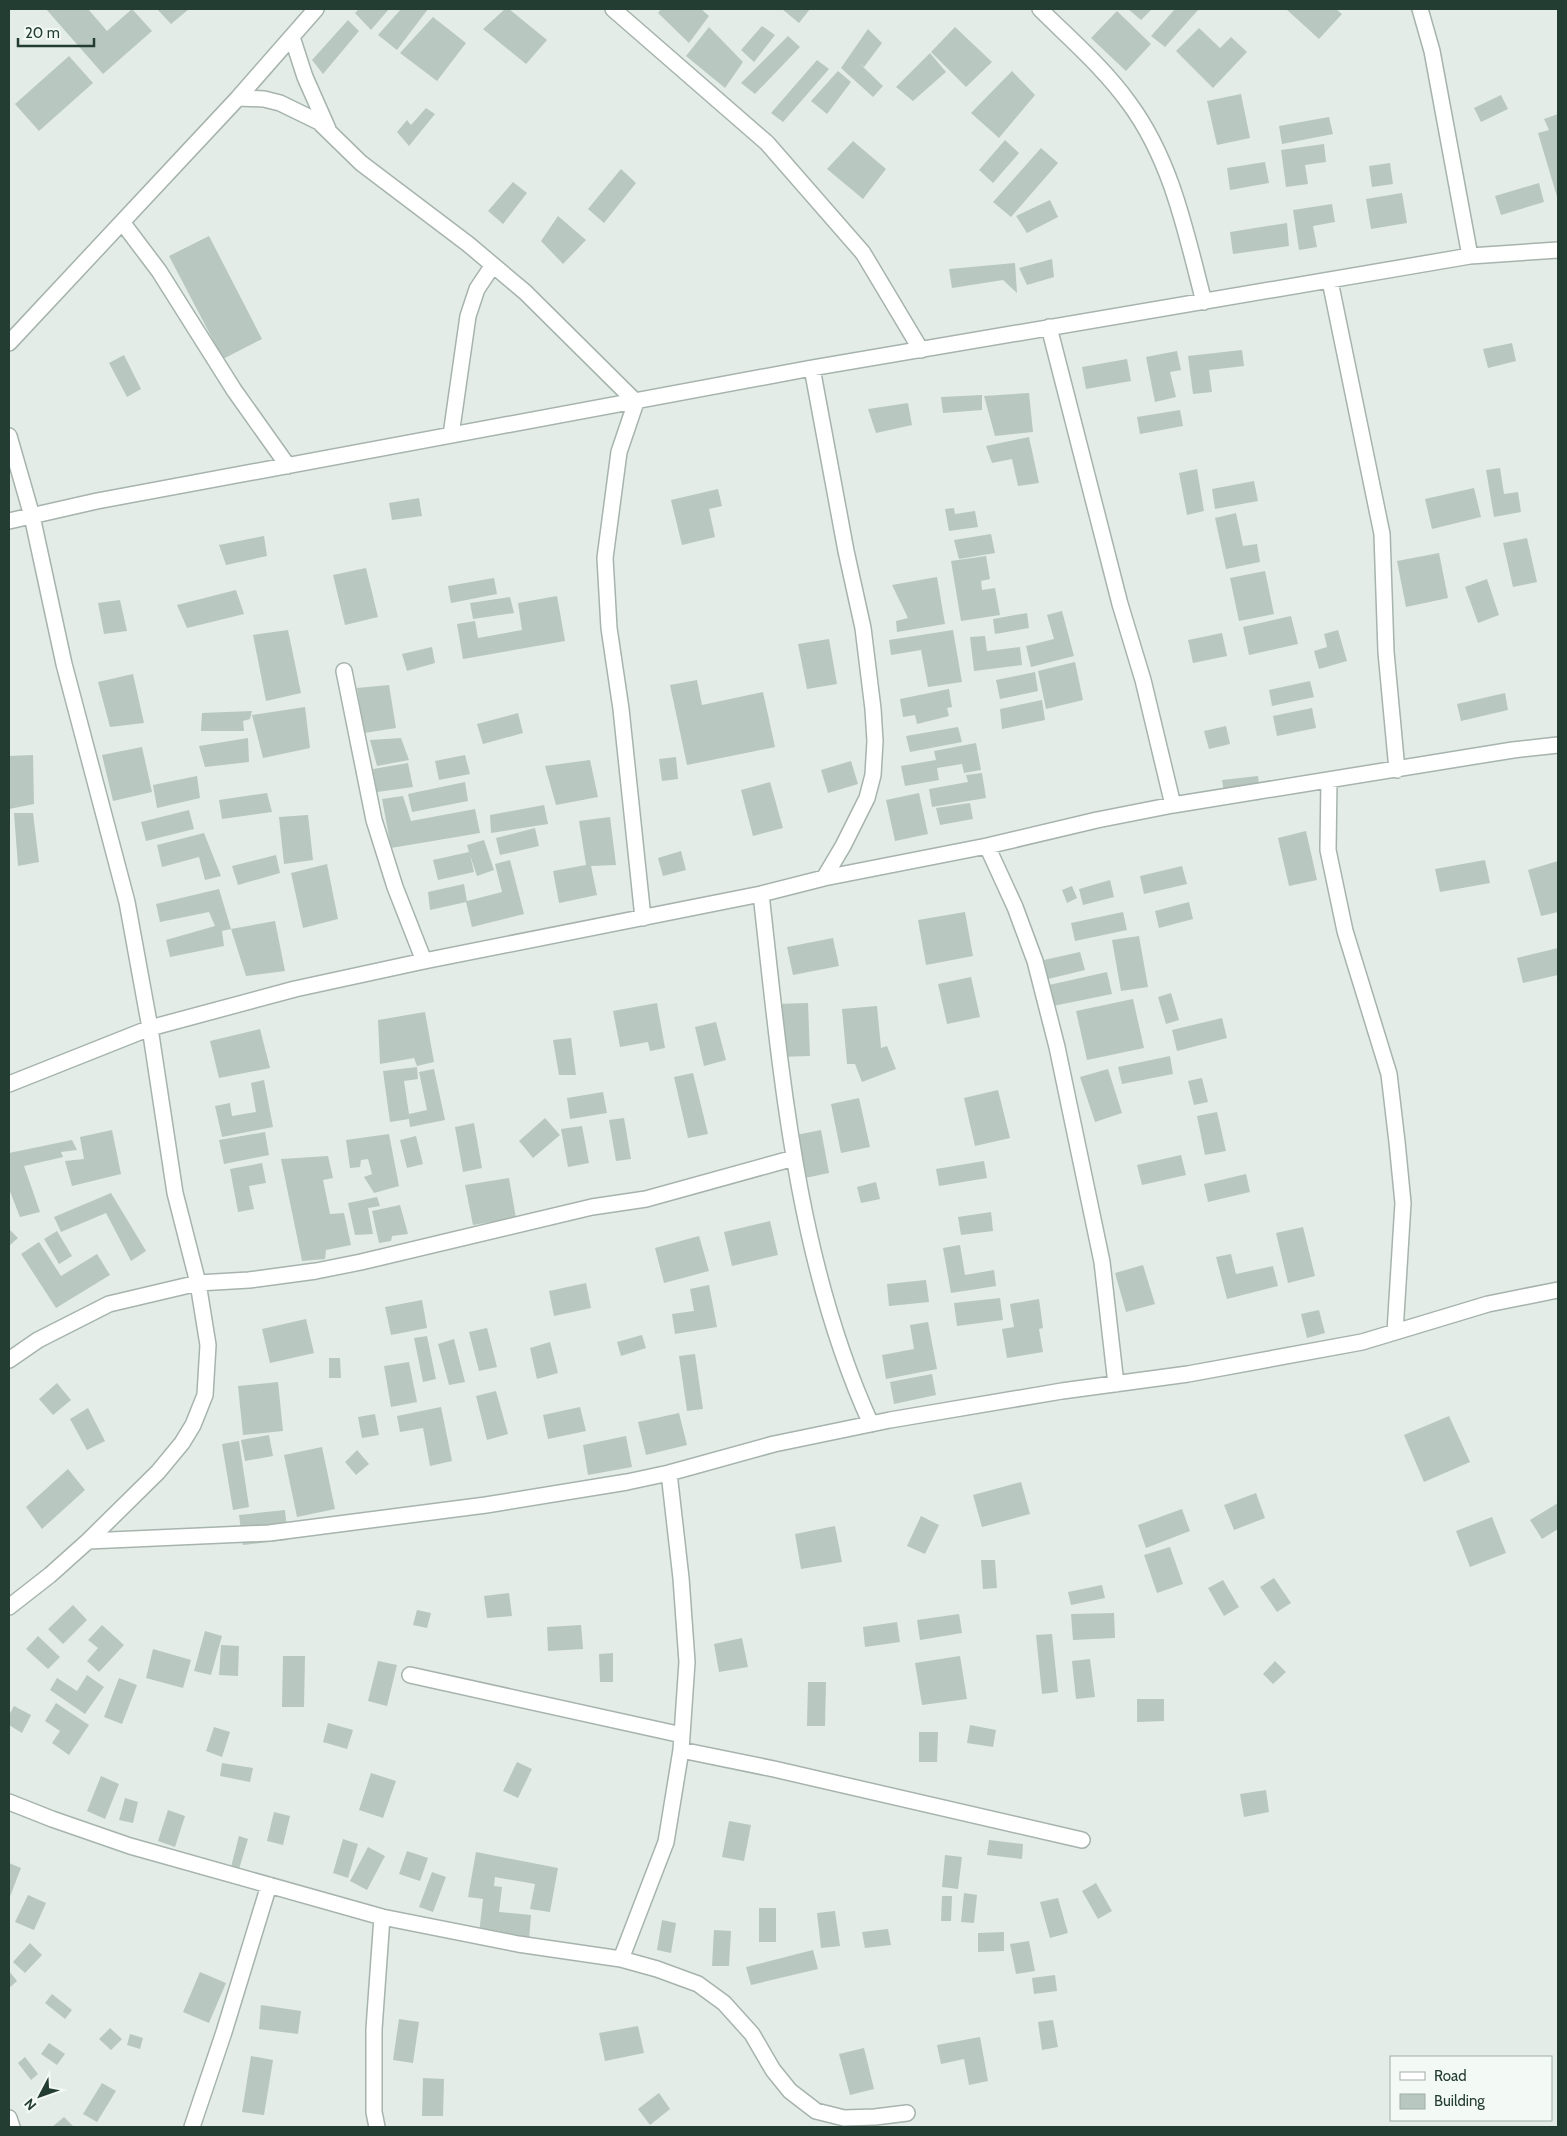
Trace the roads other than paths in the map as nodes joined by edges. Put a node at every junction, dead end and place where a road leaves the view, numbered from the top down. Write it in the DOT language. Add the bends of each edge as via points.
graph roads {
  1 [pos="316,9"];
  2 [pos="613,9"];
  3 [pos="1040,9"];
  4 [pos="1420,9"];
  5 [pos="292,37"];
  6 [pos="238,98"];
  7 [pos="328,129"];
  8 [pos="122,222"];
  9 [pos="1558,250"];
  10 [pos="1470,256"];
  11 [pos="493,265"];
  12 [pos="1330,280"];
  13 [pos="1204,302"];
  14 [pos="1049,327"];
  15 [pos="9,343"];
  16 [pos="920,350"];
  17 [pos="812,368"];
  18 [pos="636,402"];
  19 [pos="451,435"];
  20 [pos="9,436"];
  21 [pos="288,466"];
  22 [pos="32,516"];
  23 [pos="9,521"];
  24 [pos="344,671"];
  25 [pos="1558,745"];
  26 [pos="1397,770"];
  27 [pos="1329,780"];
  28 [pos="1173,805"];
  29 [pos="987,846"];
  30 [pos="824,878"];
  31 [pos="761,894"];
  32 [pos="643,918"];
  33 [pos="424,961"];
  34 [pos="150,1028"];
  35 [pos="9,1084"];
  36 [pos="794,1158"];
  37 [pos="198,1283"];
  38 [pos="1558,1290"];
  39 [pos="1395,1332"];
  40 [pos="9,1360"];
  41 [pos="1116,1384"];
  42 [pos="871,1424"];
  43 [pos="669,1473"];
  44 [pos="88,1541"];
  45 [pos="9,1607"];
  46 [pos="410,1676"];
  47 [pos="681,1743"];
  48 [pos="9,1802"];
  49 [pos="1082,1840"];
  50 [pos="269,1884"];
  51 [pos="382,1917"];
  52 [pos="621,1959"];
  53 [pos="907,2112"];
  54 [pos="9,2118"];
  55 [pos="12,2127"];
  56 [pos="192,2127"];
  57 [pos="377,2127"];
  1 -- 5 [label="street"];
  2 -- 16 [label="street" via="767,143 863,253"];
  3 -- 13 [label="street" via="1110,78 1140,119 1176,192"];
  4 -- 10 [label="street" via="1432,51"];
  5 -- 6 [label="street"];
  5 -- 7 [label="street" via="305,78"];
  6 -- 7 [label="street" via="280,103"];
  6 -- 8 [label="street"];
  7 -- 11 [label="street" via="362,163"];
  8 -- 15 [label="street"];
  8 -- 21 [label="street" via="160,270 234,390"];
  9 -- 10 [label="street"];
  10 -- 12 [label="street"];
  11 -- 18 [label="street" via="525,292"];
  11 -- 19 [label="street" via="477,289 468,316"];
  12 -- 13 [label="street"];
  12 -- 26 [label="street" via="1382,534 1386,652"];
  13 -- 14 [label="street"];
  14 -- 16 [label="street"];
  14 -- 28 [label="street" via="1120,604 1144,680"];
  16 -- 17 [label="street"];
  17 -- 18 [label="street"];
  17 -- 30 [label="street" via="863,628 875,741 873,774 867,798"];
  18 -- 19 [label="street"];
  18 -- 32 [label="street" via="619,452 605,558 609,628"];
  19 -- 21 [label="street"];
  20 -- 22 [label="street"];
  21 -- 22 [label="street"];
  22 -- 23 [label="street"];
  22 -- 34 [label="street" via="64,664 127,902"];
  24 -- 33 [label="street" via="374,820 395,887"];
  25 -- 26 [label="street"];
  26 -- 27 [label="street"];
  27 -- 28 [label="street"];
  27 -- 39 [label="street" via="1328,850 1344,931 1388,1074 1396,1132 1403,1204"];
  28 -- 29 [label="street"];
  29 -- 30 [label="street"];
  29 -- 41 [label="street" via="1035,961 1057,1047 1102,1262"];
  30 -- 31 [label="street"];
  31 -- 32 [label="street"];
  31 -- 36 [label="street"];
  32 -- 33 [label="street"];
  33 -- 34 [label="street"];
  34 -- 35 [label="street"];
  34 -- 37 [label="street" via="175,1193"];
  36 -- 37 [label="street" via="646,1200 592,1207 361,1262 250,1280"];
  36 -- 42 [label="street" via="813,1253 833,1327"];
  37 -- 40 [label="street" via="109,1304 38,1340"];
  37 -- 44 [label="street" via="208,1345 207,1375 205,1395 193,1425 158,1472"];
  38 -- 39 [label="street" via="1488,1304"];
  39 -- 41 [label="street" via="1362,1342"];
  41 -- 42 [label="street"];
  42 -- 43 [label="street" via="774,1444"];
  43 -- 44 [label="street" via="486,1505 269,1533"];
  43 -- 47 [label="street" via="687,1662"];
  44 -- 45 [label="street"];
  46 -- 47 [label="street"];
  47 -- 49 [label="street" via="774,1769"];
  47 -- 52 [label="street" via="666,1842"];
  48 -- 50 [label="street" via="130,1846"];
  50 -- 51 [label="street"];
  50 -- 56 [label="street"];
  51 -- 52 [label="street" via="518,1944"];
  51 -- 57 [label="street" via="374,2029 374,2112"];
  52 -- 53 [label="street" via="698,1984 724,2003 752,2034 790,2091 816,2111 844,2118 875,2118"];
  54 -- 55 [label="street"];
}
